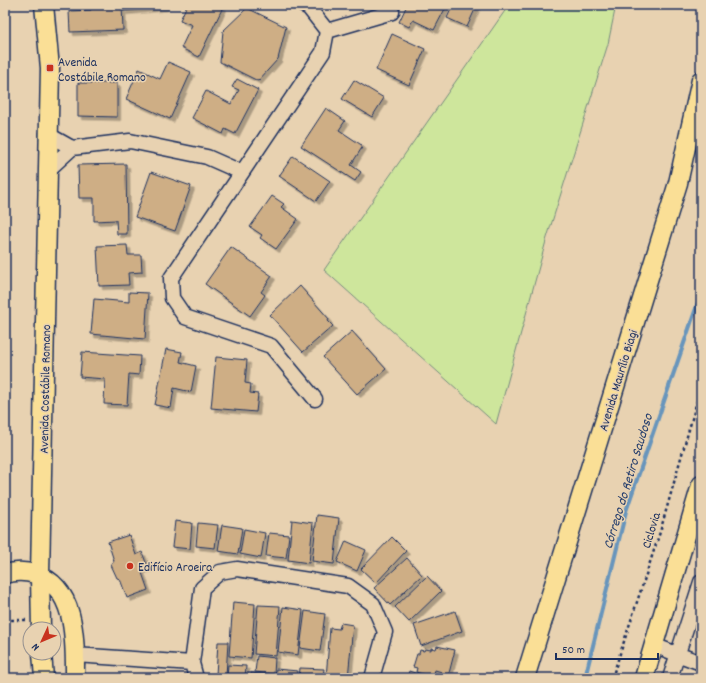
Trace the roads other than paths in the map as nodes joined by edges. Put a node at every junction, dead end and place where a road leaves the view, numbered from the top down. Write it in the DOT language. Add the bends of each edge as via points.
graph roads {
  1 [pos="44,5"];
  2 [pos="303,5"];
  3 [pos="392,12"];
  4 [pos="327,31"];
  5 [pos="701,80"];
  6 [pos="47,134"];
  7 [pos="72,148"];
  8 [pos="48,170"];
  9 [pos="241,172"];
  10 [pos="314,399"];
  11 [pos="701,485"];
  12 [pos="5,574"];
  13 [pos="40,576"];
  14 [pos="701,582"];
  15 [pos="41,621"];
  16 [pos="653,645"];
  17 [pos="677,654"];
  18 [pos="75,655"];
  19 [pos="43,661"];
  20 [pos="192,663"];
  21 [pos="701,663"];
  22 [pos="44,678"];
  23 [pos="75,678"];
  24 [pos="196,678"];
  25 [pos="372,678"];
  26 [pos="525,678"];
  27 [pos="644,678"];
  28 [pos="670,678"];
  1 -- 6 [label="main road, Avenida Costábile Romano" via="50,68"];
  2 -- 4 [label="street" via="309,8"];
  3 -- 4 [label="street"];
  4 -- 9 [label="street" via="323,52"];
  5 -- 26 [label="main road, Avenida Maurílio Biagi" via="678,183"];
  6 -- 7 [label="street"];
  6 -- 8 [label="main road, Avenida Costábile Romano"];
  7 -- 8 [label="street"];
  7 -- 9 [label="street" via="130,141 207,157"];
  8 -- 13 [label="main road, Avenida Costábile Romano"];
  9 -- 10 [label="street" via="171,278 172,298 185,317 271,346"];
  11 -- 16 [label="main road"];
  12 -- 13 [label="main road" via="19,571"];
  13 -- 15 [label="main road, Avenida Costábile Romano"];
  13 -- 18 [label="main road" via="54,584 63,594 70,619"];
  14 -- 17 [label="street"];
  16 -- 17 [label="street"];
  16 -- 27 [label="main road"];
  17 -- 21 [label="street"];
  17 -- 28 [label="street"];
  18 -- 20 [label="street"];
  18 -- 23 [label="main road"];
  19 -- 22 [label="main road"];
  20 -- 24 [label="street"];
  20 -- 25 [label="street" via="202,588 220,572 237,568 348,586 373,604 385,632"];
}
